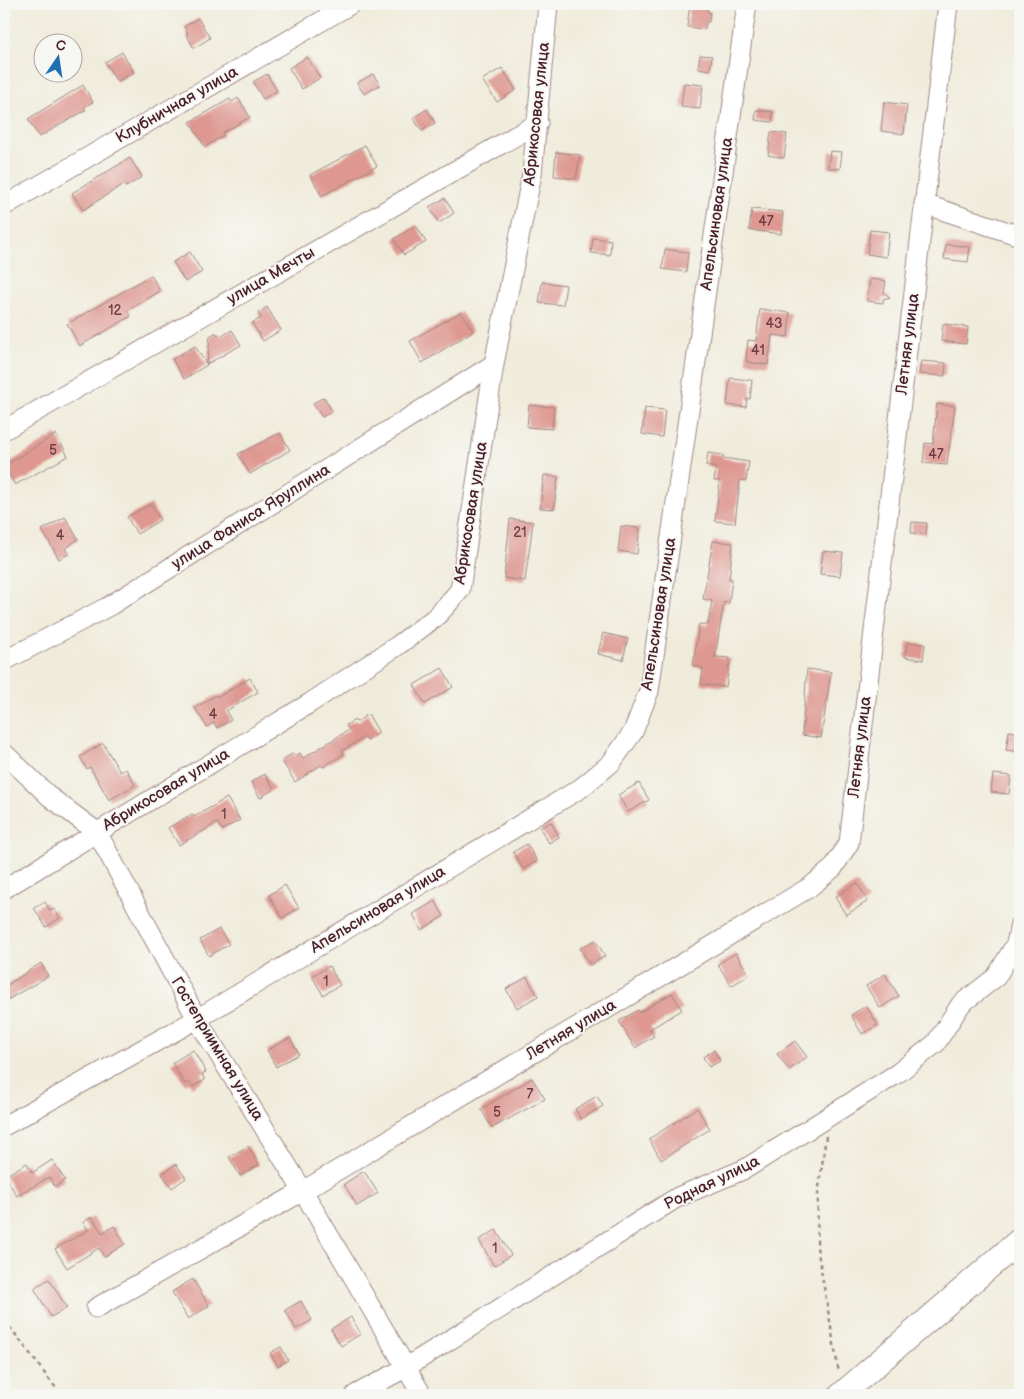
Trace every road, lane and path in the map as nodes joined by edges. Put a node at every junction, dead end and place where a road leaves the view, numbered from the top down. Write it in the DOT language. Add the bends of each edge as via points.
graph roads {
  1 [pos="350,4"];
  2 [pos="548,4"];
  3 [pos="746,4"];
  4 [pos="948,4"];
  5 [pos="538,123"];
  6 [pos="924,204"];
  7 [pos="4,206"];
  8 [pos="1020,236"];
  9 [pos="494,364"];
  10 [pos="4,430"];
  11 [pos="4,661"];
  12 [pos="4,753"];
  13 [pos="96,832"];
  14 [pos="4,889"];
  15 [pos="1020,924"];
  16 [pos="197,1019"];
  17 [pos="839,1110"];
  18 [pos="4,1126"];
  19 [pos="303,1191"];
  20 [pos="1020,1240"];
  21 [pos="96,1308"];
  22 [pos="4,1320"];
  23 [pos="405,1368"];
  24 [pos="62,1395"];
  25 [pos="356,1395"];
  26 [pos="422,1395"];
  27 [pos="842,1395"];
  1 -- 7 [label="street, Клубничная улица"];
  2 -- 5 [label="street, Абрикосовая улица"];
  3 -- 16 [label="street, Апельсиновая улица" via="649,691 633,732 611,763 581,788"];
  4 -- 6 [label="street, Летняя улица"];
  5 -- 9 [label="street, Абрикосовая улица" via="532,174"];
  5 -- 10 [label="street, улица Мечты"];
  6 -- 8 [label="street"];
  6 -- 19 [label="street, Летняя улица" via="849,843 833,868 810,887"];
  9 -- 11 [label="street, улица Фаниса Яруллина" via="110,605"];
  9 -- 13 [label="street, Абрикосовая улица" via="460,590 436,617 397,646 310,703"];
  12 -- 13 [label="street, Гостеприимная улица" via="50,797"];
  13 -- 14 [label="street, Абрикосовая улица"];
  13 -- 16 [label="street, Гостеприимная улица"];
  15 -- 17 [label="street, Родная улица" via="1016,944 996,977 961,1004 936,1042 898,1074"];
  16 -- 18 [label="street, Апельсиновая улица"];
  16 -- 19 [label="street, Гостеприимная улица"];
  17 -- 23 [label="street, Родная улица" via="745,1169 678,1197"];
  17 -- 27 [label="path" via="824,1142 816,1247"];
  19 -- 21 [label="street, Летняя улица"];
  19 -- 23 [label="street, Гостеприимная улица"];
  20 -- 27 [label="main road"];
  22 -- 24 [label="path"];
  23 -- 25 [label="street, Родная улица"];
  23 -- 26 [label="street, Гостеприимная улица"];
}
